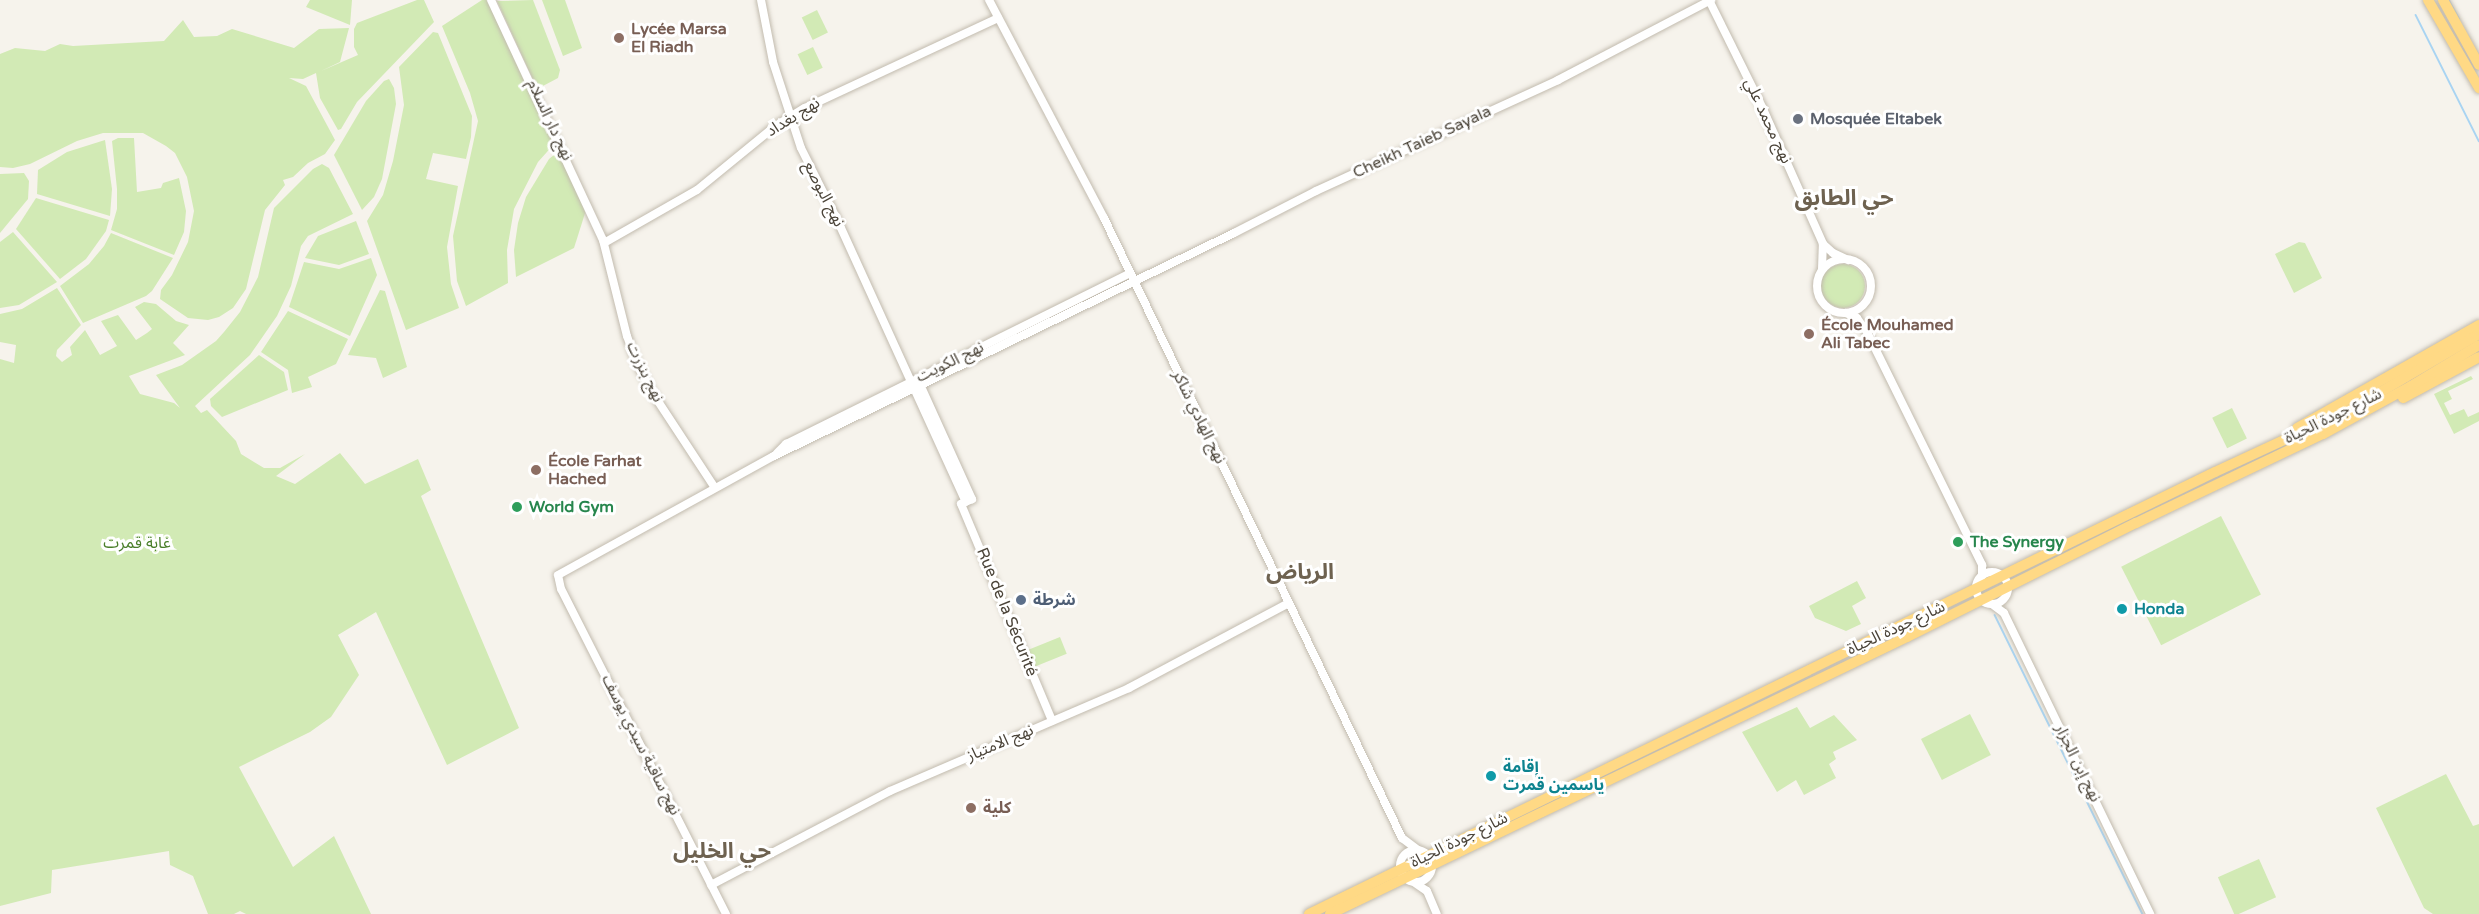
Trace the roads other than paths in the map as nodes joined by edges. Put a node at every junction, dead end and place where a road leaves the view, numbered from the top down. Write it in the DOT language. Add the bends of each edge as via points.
graph roads {
  1 [pos="491,0"];
  2 [pos="761,0"];
  3 [pos="988,0"];
  4 [pos="1710,0"];
  5 [pos="2428,0"];
  6 [pos="2443,0"];
  7 [pos="998,18"];
  8 [pos="2479,65"];
  9 [pos="2478,87"];
  10 [pos="791,117"];
  11 [pos="604,243"];
  12 [pos="1823,244"];
  13 [pos="1848,260"];
  14 [pos="1821,272"];
  15 [pos="1130,273"];
  16 [pos="1134,282"];
  17 [pos="1868,297"];
  18 [pos="1846,313"];
  19 [pos="2479,325"];
  20 [pos="1868,334"];
  21 [pos="2479,334"];
  22 [pos="2479,345"];
  23 [pos="2466,348"];
  24 [pos="2479,357"];
  25 [pos="915,382"];
  26 [pos="2324,434"];
  27 [pos="2224,468"];
  28 [pos="716,488"];
  29 [pos="1982,565"];
  30 [pos="1991,572"];
  31 [pos="558,575"];
  32 [pos="1982,576"];
  33 [pos="2002,576"];
  34 [pos="1977,589"];
  35 [pos="2007,591"];
  36 [pos="1988,602"];
  37 [pos="1289,603"];
  38 [pos="2004,613"];
  39 [pos="1052,721"];
  40 [pos="1402,838"];
  41 [pos="1427,861"];
  42 [pos="1405,872"];
  43 [pos="711,885"];
  44 [pos="1427,891"];
  45 [pos="726,914"];
  46 [pos="1309,914"];
  47 [pos="1329,914"];
  48 [pos="1437,914"];
  49 [pos="2150,914"];
  1 -- 11 [label="street, نهج دار السلام"];
  2 -- 10 [label="street, نهج البوصع" via="773,62"];
  3 -- 7 [label="street, نهج الهادي شاكر"];
  4 -- 12 [label="street, نهج محمد علي"];
  4 -- 16 [label="street, Cheikh Taieb Sayala" via="1558,80 1316,191"];
  5 -- 9 [label="highway"];
  6 -- 8 [label="highway"];
  7 -- 10 [label="street, نهج بغداد" via="840,90"];
  7 -- 15 [label="street, نهج الهادي شاكر"];
  10 -- 11 [label="street, نهج بغداد" via="697,190"];
  10 -- 25 [label="street, نهج البوصع" via="809,166"];
  11 -- 28 [label="street, نهج بنزرت" via="636,361 650,389"];
  12 -- 13 [label="street"];
  12 -- 14 [label="street"];
  13 -- 14 [label="street" via="1832,262"];
  13 -- 17 [label="street" via="1859,264 1868,274"];
  14 -- 18 [label="street" via="1816,287 1822,302 1830,310"];
  15 -- 16 [label="street, نهج الهادي شاكر"];
  15 -- 25 [label="street, نهج الكويت"];
  16 -- 25 [label="street, نهج الكويت"];
  16 -- 37 [label="street, نهج الهادي شاكر"];
  17 -- 18 [label="street" via="1857,310"];
  17 -- 20 [label="street" via="1864,316"];
  18 -- 20 [label="street" via="1857,318"];
  19 -- 27 [label="highway" via="2301,426 2249,450"];
  20 -- 29 [label="street"];
  21 -- 23 [label="highway, شارع جودة الحياة"];
  22 -- 23 [label="highway, شارع جودة الحياة"];
  23 -- 26 [label="highway, شارع جودة الحياة"];
  23 -- 27 [label="highway, شارع جودة الحياة" via="2355,407"];
  24 -- 26 [label="highway" via="2416,392"];
  25 -- 28 [label="street, نهج الكويت" via="786,444 774,456"];
  25 -- 39 [label="street, Rue de la Sécurité"];
  26 -- 35 [label="highway, شارع جودة الحياة" via="2167,507"];
  27 -- 33 [label="highway, شارع جودة الحياة"];
  28 -- 31 [label="street, نهج الكويت"];
  29 -- 30 [label="street"];
  29 -- 32 [label="street"];
  30 -- 32 [label="street"];
  30 -- 33 [label="street"];
  31 -- 43 [label="street, نهج ساقية سيدي يوسف" via="561,590"];
  32 -- 34 [label="street"];
  33 -- 34 [label="highway, شارع جودة الحياة"];
  33 -- 35 [label="street"];
  34 -- 36 [label="street"];
  34 -- 41 [label="highway, شارع جودة الحياة"];
  35 -- 36 [label="highway, شارع جودة الحياة"];
  35 -- 38 [label="street"];
  36 -- 38 [label="street"];
  36 -- 41 [label="highway, شارع جودة الحياة"];
  37 -- 39 [label="street, نهج الامتياز" via="1167,669"];
  37 -- 40 [label="street, نهج الهادي شاكر"];
  38 -- 49 [label="street, نهج إبن الجزار"];
  39 -- 43 [label="street, نهج الامتياز" via="890,791"];
  40 -- 41 [label="street"];
  40 -- 42 [label="street"];
  41 -- 42 [label="highway, شارع جودة الحياة"];
  41 -- 42 [label="street" via="1423,881"];
  41 -- 44 [label="street"];
  42 -- 44 [label="street"];
  42 -- 46 [label="highway, شارع جودة الحياة"];
  42 -- 47 [label="highway, شارع جودة الحياة"];
  43 -- 45 [label="street, نهج ساقية سيدي يوسف"];
  44 -- 48 [label="street"];
}
